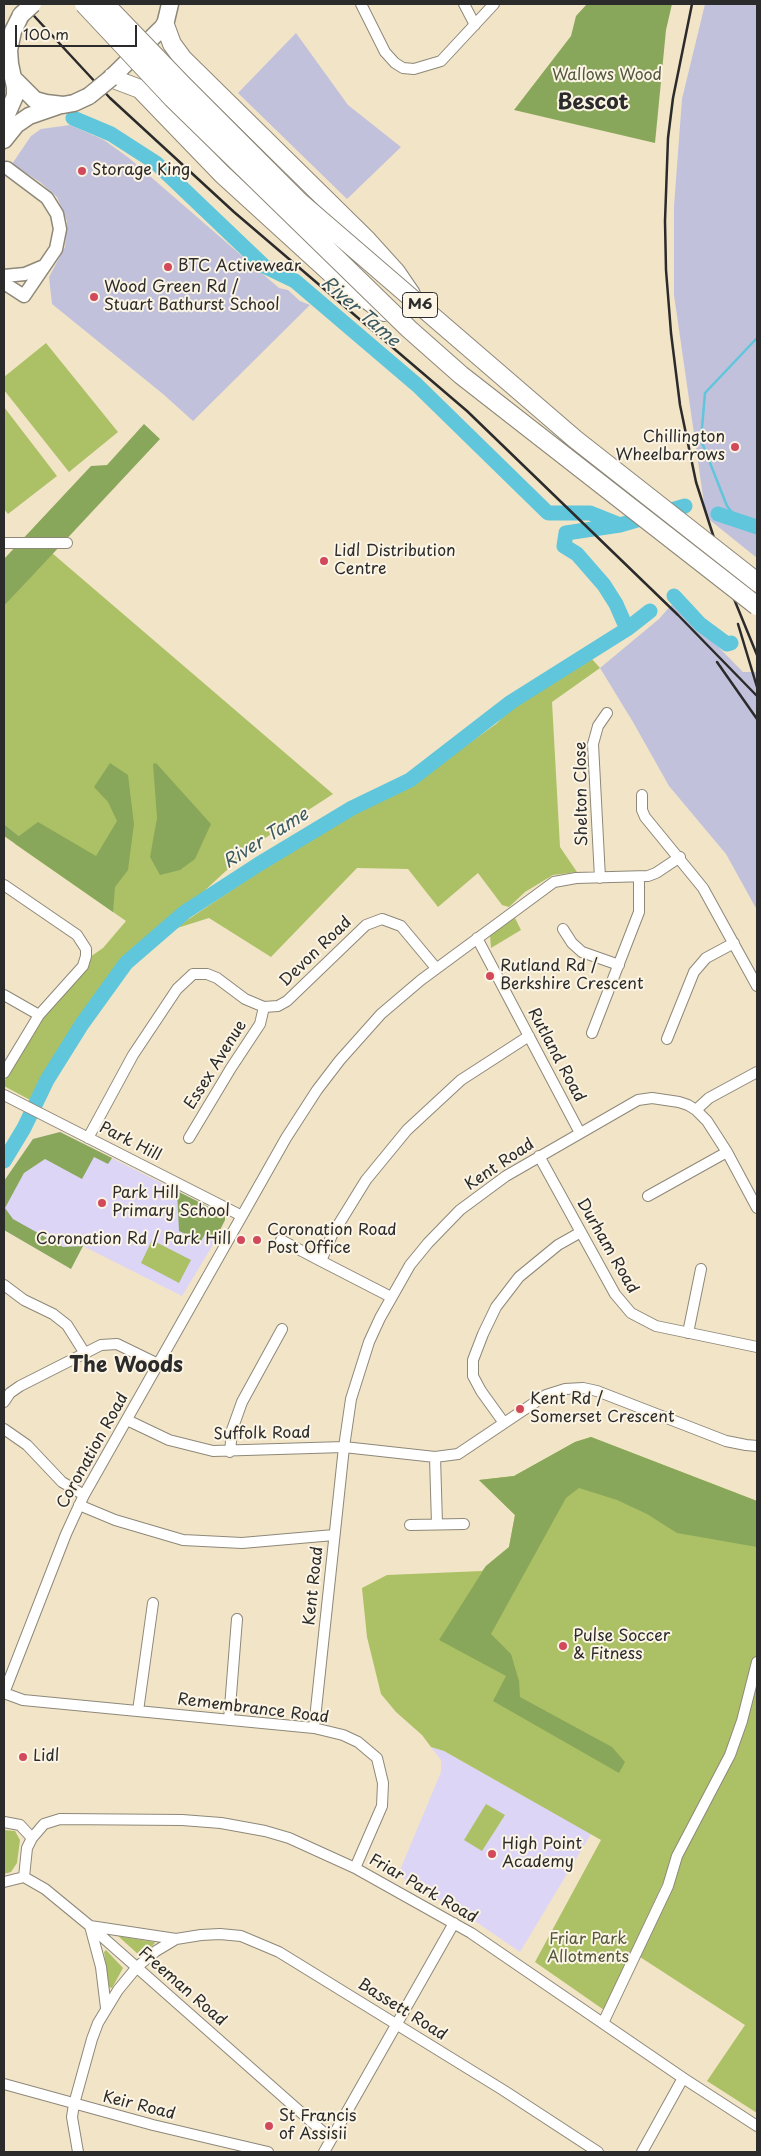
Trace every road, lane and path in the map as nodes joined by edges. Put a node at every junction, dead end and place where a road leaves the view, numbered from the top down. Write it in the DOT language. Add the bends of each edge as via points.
graph roads {
  1 [pos="84,4"];
  2 [pos="105,4"];
  3 [pos="170,4"];
  4 [pos="361,4"];
  5 [pos="464,4"];
  6 [pos="494,4"];
  7 [pos="27,9"];
  8 [pos="165,25"];
  9 [pos="475,25"];
  10 [pos="111,78"];
  11 [pos="14,79"];
  12 [pos="63,105"];
  13 [pos="4,121"];
  14 [pos="4,140"];
  15 [pos="7,168"];
  16 [pos="46,265"];
  17 [pos="4,276"];
  18 [pos="4,282"];
  19 [pos="418,304"];
  20 [pos="408,329"];
  21 [pos="4,543"];
  22 [pos="67,543"];
  23 [pos="757,582"];
  24 [pos="757,606"];
  25 [pos="607,713"];
  26 [pos="642,795"];
  27 [pos="680,857"];
  28 [pos="639,877"];
  29 [pos="600,878"];
  30 [pos="4,886"];
  31 [pos="563,929"];
  32 [pos="477,938"];
  33 [pos="734,942"];
  34 [pos="619,965"];
  35 [pos="436,968"];
  36 [pos="757,986"];
  37 [pos="4,995"];
  38 [pos="264,1007"];
  39 [pos="39,1015"];
  40 [pos="592,1033"];
  41 [pos="529,1036"];
  42 [pos="668,1039"];
  43 [pos="4,1072"];
  44 [pos="757,1072"];
  45 [pos="4,1095"];
  46 [pos="696,1110"];
  47 [pos="580,1133"];
  48 [pos="88,1138"];
  49 [pos="189,1138"];
  50 [pos="727,1152"];
  51 [pos="539,1156"];
  52 [pos="648,1196"];
  53 [pos="757,1208"];
  54 [pos="242,1216"];
  55 [pos="581,1232"];
  56 [pos="282,1240"];
  57 [pos="320,1261"];
  58 [pos="701,1268"];
  59 [pos="4,1285"];
  60 [pos="391,1297"];
  61 [pos="282,1329"];
  62 [pos="688,1333"];
  63 [pos="757,1347"];
  64 [pos="84,1352"];
  65 [pos="158,1364"];
  66 [pos="4,1402"];
  67 [pos="127,1420"];
  68 [pos="504,1423"];
  69 [pos="4,1429"];
  70 [pos="757,1446"];
  71 [pos="344,1447"];
  72 [pos="230,1452"];
  73 [pos="435,1457"];
  74 [pos="82,1500"];
  75 [pos="437,1524"];
  76 [pos="464,1524"];
  77 [pos="410,1525"];
  78 [pos="334,1535"];
  79 [pos="153,1603"];
  80 [pos="237,1619"];
  81 [pos="757,1662"];
  82 [pos="4,1693"];
  83 [pos="138,1711"];
  84 [pos="229,1720"];
  85 [pos="314,1728"];
  86 [pos="4,1822"];
  87 [pos="32,1838"];
  88 [pos="355,1868"];
  89 [pos="24,1877"];
  90 [pos="4,1882"];
  91 [pos="454,1923"];
  92 [pos="90,1926"];
  93 [pos="176,1939"];
  94 [pos="137,1967"];
  95 [pos="106,2008"];
  96 [pos="603,2023"];
  97 [pos="395,2024"];
  98 [pos="683,2078"];
  99 [pos="4,2084"];
  100 [pos="74,2104"];
  101 [pos="757,2126"];
  102 [pos="331,2139"];
  103 [pos="78,2152"];
  104 [pos="268,2152"];
  105 [pos="324,2152"];
  106 [pos="598,2152"];
  107 [pos="642,2152"];
  1 -- 20 [label="highway, M6, bridge" via="172,98"];
  2 -- 19 [label="highway, M6, bridge" via="300,202"];
  3 -- 8 [label="highway"];
  4 -- 9 [label="street" via="386,52 403,68 414,70 441,61"];
  5 -- 9 [label="street"];
  6 -- 9 [label="street"];
  7 -- 11 [label="highway" via="13,31 9,50"];
  8 -- 10 [label="highway"];
  8 -- 19 [label="highway, bridge" via="172,44 183,59 367,240 396,272"];
  10 -- 12 [label="highway, bridge" via="89,96"];
  10 -- 20 [label="highway, bridge" via="146,94 222,174 335,277"];
  11 -- 12 [label="highway" via="35,100"];
  11 -- 13 [label="highway" via="15,96"];
  12 -- 14 [label="highway" via="29,116 16,125"];
  15 -- 16 [label="street" via="38,190 57,214 60,239"];
  16 -- 17 [label="street" via="25,274"];
  16 -- 18 [label="street" via="24,296"];
  19 -- 23 [label="highway, M6, bridge" via="575,439"];
  20 -- 24 [label="highway, M6, bridge" via="461,375"];
  21 -- 22 [label="street"];
  25 -- 29 [label="street, Shelton Close" via="598,726 594,744"];
  26 -- 27 [label="street" via="645,817"];
  27 -- 28 [label="street, Coronation Road" via="656,874"];
  27 -- 33 [label="street" via="703,888"];
  28 -- 29 [label="street, Coronation Road"];
  28 -- 34 [label="street" via="639,912"];
  29 -- 32 [label="street, Coronation Road" via="554,882"];
  30 -- 39 [label="street" via="77,935 86,949 83,966"];
  31 -- 34 [label="street" via="582,952"];
  32 -- 35 [label="street, Coronation Road"];
  32 -- 41 [label="street, Rutland Road"];
  33 -- 36 [label="street"];
  33 -- 42 [label="street" via="701,962 694,972"];
  34 -- 40 [label="street"];
  35 -- 38 [label="street, Devon Road" via="402,926 376,920 360,930 282,1005"];
  35 -- 54 [label="street, Coronation Road" via="381,1014 317,1090"];
  37 -- 39 [label="street"];
  38 -- 48 [label="street" via="245,999 207,974 193,974 187,978 133,1055"];
  38 -- 49 [label="street, Essex Avenue" via="260,1024"];
  39 -- 43 [label="street"];
  41 -- 47 [label="street, Rutland Road"];
  41 -- 57 [label="street" via="461,1080 407,1130 353,1200"];
  44 -- 46 [label="street" via="709,1098"];
  45 -- 48 [label="street, Park Hill"];
  46 -- 47 [label="street, Kent Road" via="665,1099 638,1100"];
  46 -- 50 [label="street, Kent Road"];
  47 -- 51 [label="street, Kent Road"];
  48 -- 54 [label="street, Park Hill"];
  50 -- 52 [label="street"];
  50 -- 53 [label="street, Kent Road"];
  51 -- 55 [label="street, Durham Road"];
  51 -- 60 [label="street, Kent Road" via="484,1192 446,1224 410,1265"];
  54 -- 65 [label="street, Coronation Road"];
  55 -- 62 [label="street, Durham Road" via="615,1294 631,1313 656,1326"];
  55 -- 68 [label="street" via="532,1264 519,1277 496,1307 483,1334 474,1360 473,1376"];
  56 -- 57 [label="street"];
  57 -- 60 [label="street"];
  58 -- 62 [label="street"];
  59 -- 64 [label="street" via="67,1325"];
  60 -- 71 [label="street, Kent Road" via="369,1342 355,1383"];
  61 -- 72 [label="street" via="242,1402 232,1430"];
  62 -- 63 [label="street, Durham Road"];
  64 -- 65 [label="street" via="100,1345 117,1344"];
  64 -- 66 [label="street" via="20,1386"];
  65 -- 67 [label="street, Coronation Road"];
  67 -- 72 [label="street, Suffolk Road" via="182,1445"];
  67 -- 74 [label="street, Coronation Road"];
  68 -- 70 [label="street" via="546,1395 583,1388 597,1390 726,1441"];
  68 -- 73 [label="street" via="458,1454"];
  69 -- 74 [label="street" via="27,1445"];
  71 -- 72 [label="street, Suffolk Road"];
  71 -- 73 [label="street"];
  71 -- 78 [label="street, Kent Road"];
  73 -- 75 [label="street"];
  74 -- 78 [label="street" via="115,1520 183,1540 242,1544"];
  74 -- 82 [label="street, Coronation Road"];
  75 -- 76 [label="street"];
  75 -- 77 [label="street"];
  78 -- 85 [label="street, Kent Road"];
  79 -- 83 [label="street"];
  80 -- 84 [label="street"];
  81 -- 96 [label="street" via="730,1755 677,1856 668,1886"];
  82 -- 83 [label="street, Remembrance Road" via="23,1700"];
  83 -- 84 [label="street, Remembrance Road"];
  84 -- 85 [label="street, Remembrance Road"];
  85 -- 88 [label="street, Remembrance Road" via="358,1742 377,1758 381,1770 382,1806"];
  86 -- 87 [label="street" via="20,1826"];
  87 -- 88 [label="street, Friar Park Road" via="44,1824 60,1819 211,1822 289,1838"];
  87 -- 89 [label="street" via="27,1848"];
  88 -- 91 [label="street, Friar Park Road"];
  89 -- 90 [label="street"];
  89 -- 92 [label="street, Freeman Road" via="45,1889"];
  91 -- 96 [label="street, Friar Park Road"];
  91 -- 97 [label="street"];
  92 -- 93 [label="street, Bassett Road"];
  92 -- 94 [label="street, Freeman Road"];
  92 -- 95 [label="street" via="101,1966"];
  93 -- 94 [label="street, Bassett Road"];
  93 -- 97 [label="street, Bassett Road" via="220,1934 252,1940 279,1952"];
  94 -- 95 [label="street, Bassett Road"];
  94 -- 102 [label="street, Freeman Road"];
  95 -- 100 [label="street, Bassett Road" via="92,2039"];
  96 -- 98 [label="street, Friar Park Road"];
  97 -- 102 [label="street"];
  97 -- 106 [label="street, Bassett Road"];
  98 -- 101 [label="street, Friar Park Road"];
  98 -- 107 [label="street"];
  99 -- 100 [label="street, Keir Road"];
  100 -- 103 [label="street, Bassett Road" via="72,2117"];
  100 -- 104 [label="street, Keir Road"];
  102 -- 105 [label="street"];
}
